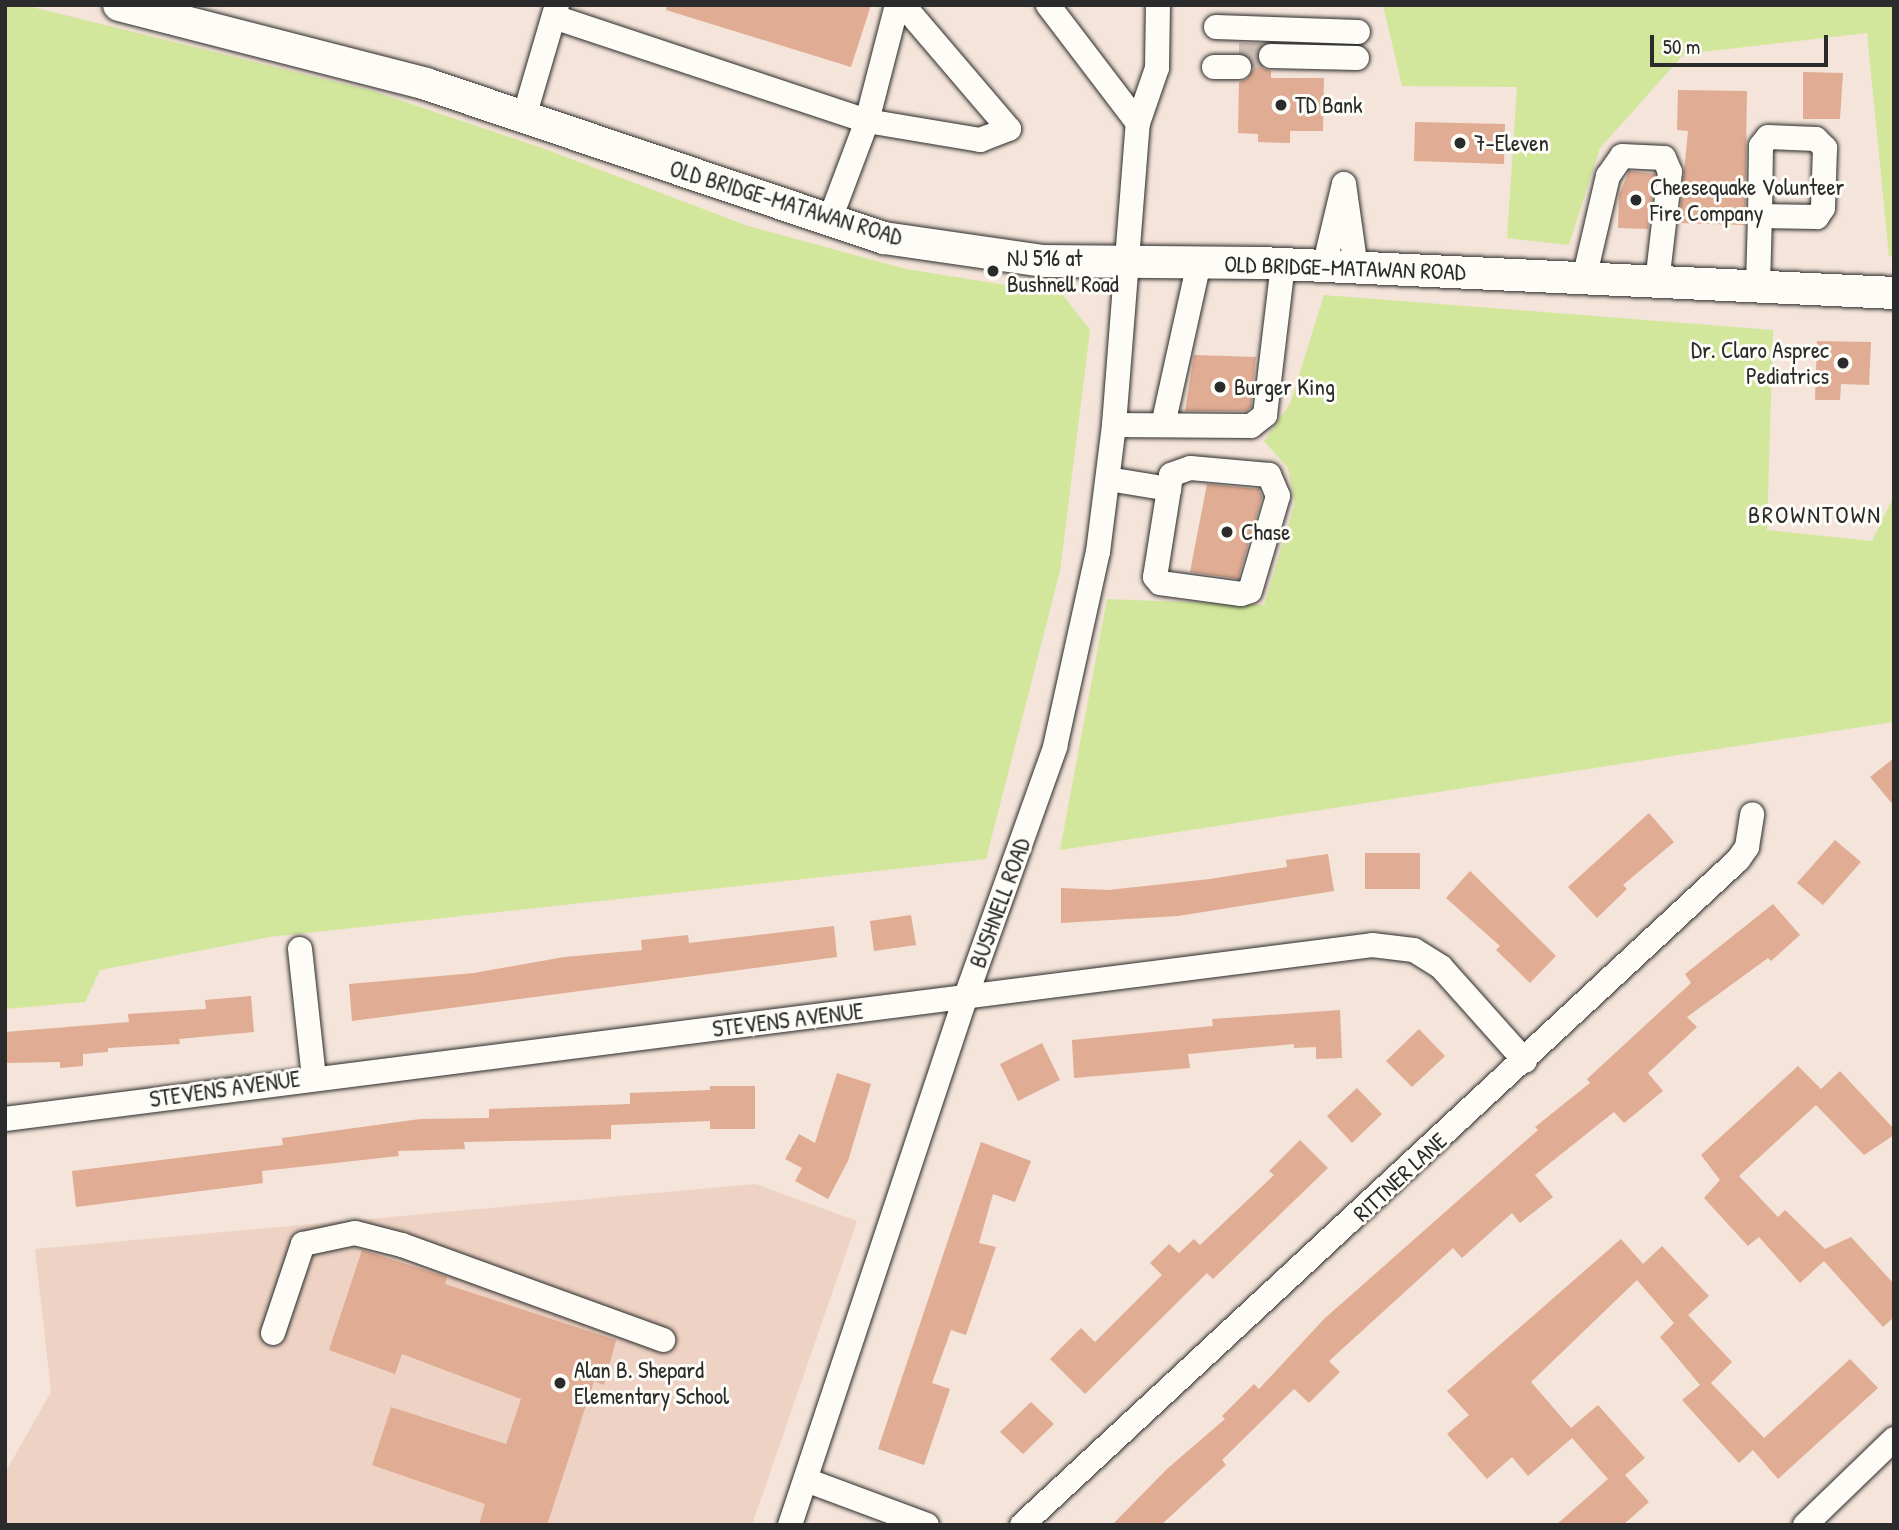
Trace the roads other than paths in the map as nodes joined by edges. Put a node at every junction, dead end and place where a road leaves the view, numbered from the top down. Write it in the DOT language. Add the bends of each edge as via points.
graph roads {
  1 [pos="119,5"];
  2 [pos="897,5"];
  3 [pos="903,5"];
  4 [pos="1048,5"];
  5 [pos="1158,5"];
  6 [pos="555,11"];
  7 [pos="1225,51"];
  8 [pos="1271,56"];
  9 [pos="524,117"];
  10 [pos="867,121"];
  11 [pos="1138,123"];
  12 [pos="1760,216"];
  13 [pos="830,219"];
  14 [pos="1128,263"];
  15 [pos="1199,263"];
  16 [pos="1283,265"];
  17 [pos="1324,267"];
  18 [pos="1356,268"];
  19 [pos="1584,279"];
  20 [pos="1657,282"];
  21 [pos="1758,286"];
  22 [pos="1894,293"];
  23 [pos="1114,425"];
  24 [pos="1163,425"];
  25 [pos="1108,479"];
  26 [pos="1169,489"];
  27 [pos="1752,814"];
  28 [pos="300,949"];
  29 [pos="965,999"];
  30 [pos="1525,1061"];
  31 [pos="314,1077"];
  32 [pos="5,1119"];
  33 [pos="273,1332"];
  34 [pos="663,1340"];
  35 [pos="1894,1439"];
  36 [pos="806,1480"];
  37 [pos="790,1525"];
  38 [pos="927,1525"];
  39 [pos="1022,1525"];
  40 [pos="1805,1525"];
  1 -- 9 [label="main road, OLD BRIDGE-MATAWAN ROAD" via="426,84"];
  2 -- 10 [label="street"];
  3 -- 10 [label="street" via="1009,130 980,140"];
  4 -- 11 [label="street"];
  5 -- 11 [label="street, BUSHNELL ROAD" via="1157,68"];
  6 -- 9 [label="street"];
  6 -- 10 [label="street"];
  7 -- 8 [label="street" via="1357,52"];
  9 -- 13 [label="main road, OLD BRIDGE-MATAWAN ROAD"];
  10 -- 13 [label="street"];
  11 -- 14 [label="street, BUSHNELL ROAD"];
  12 -- 21 [label="street"];
  13 -- 14 [label="main road, OLD BRIDGE-MATAWAN ROAD" via="884,238 1043,261"];
  14 -- 15 [label="main road, OLD BRIDGE-MATAWAN ROAD"];
  14 -- 23 [label="street, BUSHNELL ROAD"];
  15 -- 16 [label="main road, OLD BRIDGE-MATAWAN ROAD"];
  15 -- 24 [label="street"];
  16 -- 17 [label="main road, OLD BRIDGE-MATAWAN ROAD"];
  16 -- 24 [label="street" via="1265,415 1251,426"];
  17 -- 18 [label="main road, OLD BRIDGE-MATAWAN ROAD"];
  17 -- 18 [label="street" via="1344,184"];
  18 -- 19 [label="main road, OLD BRIDGE-MATAWAN ROAD"];
  19 -- 20 [label="main road, OLD BRIDGE-MATAWAN ROAD"];
  19 -- 20 [label="street" via="1608,176 1622,156 1664,158 1670,172"];
  20 -- 21 [label="main road, OLD BRIDGE-MATAWAN ROAD"];
  21 -- 22 [label="main road, OLD BRIDGE-MATAWAN ROAD"];
  23 -- 24 [label="street"];
  23 -- 25 [label="street, BUSHNELL ROAD"];
  25 -- 26 [label="street"];
  25 -- 29 [label="street, BUSHNELL ROAD" via="1098,552 1055,747"];
  26 -- 26 [label="street" via="1155,577 1160,583 1241,594 1250,590 1279,496 1269,475 1190,468 1171,475"];
  27 -- 30 [label="street, RITTNER LANE" via="1747,847 1738,860"];
  28 -- 31 [label="street"];
  29 -- 30 [label="street, STEVENS AVENUE" via="1372,945 1414,950 1441,967"];
  29 -- 31 [label="street, STEVENS AVENUE"];
  29 -- 36 [label="street, BUSHNELL ROAD"];
  30 -- 39 [label="street, RITTNER LANE"];
  31 -- 32 [label="street, STEVENS AVENUE"];
  33 -- 34 [label="street" via="303,1244 355,1233 402,1245"];
  35 -- 40 [label="street"];
  36 -- 37 [label="street, BUSHNELL ROAD"];
  36 -- 38 [label="street"];
}
